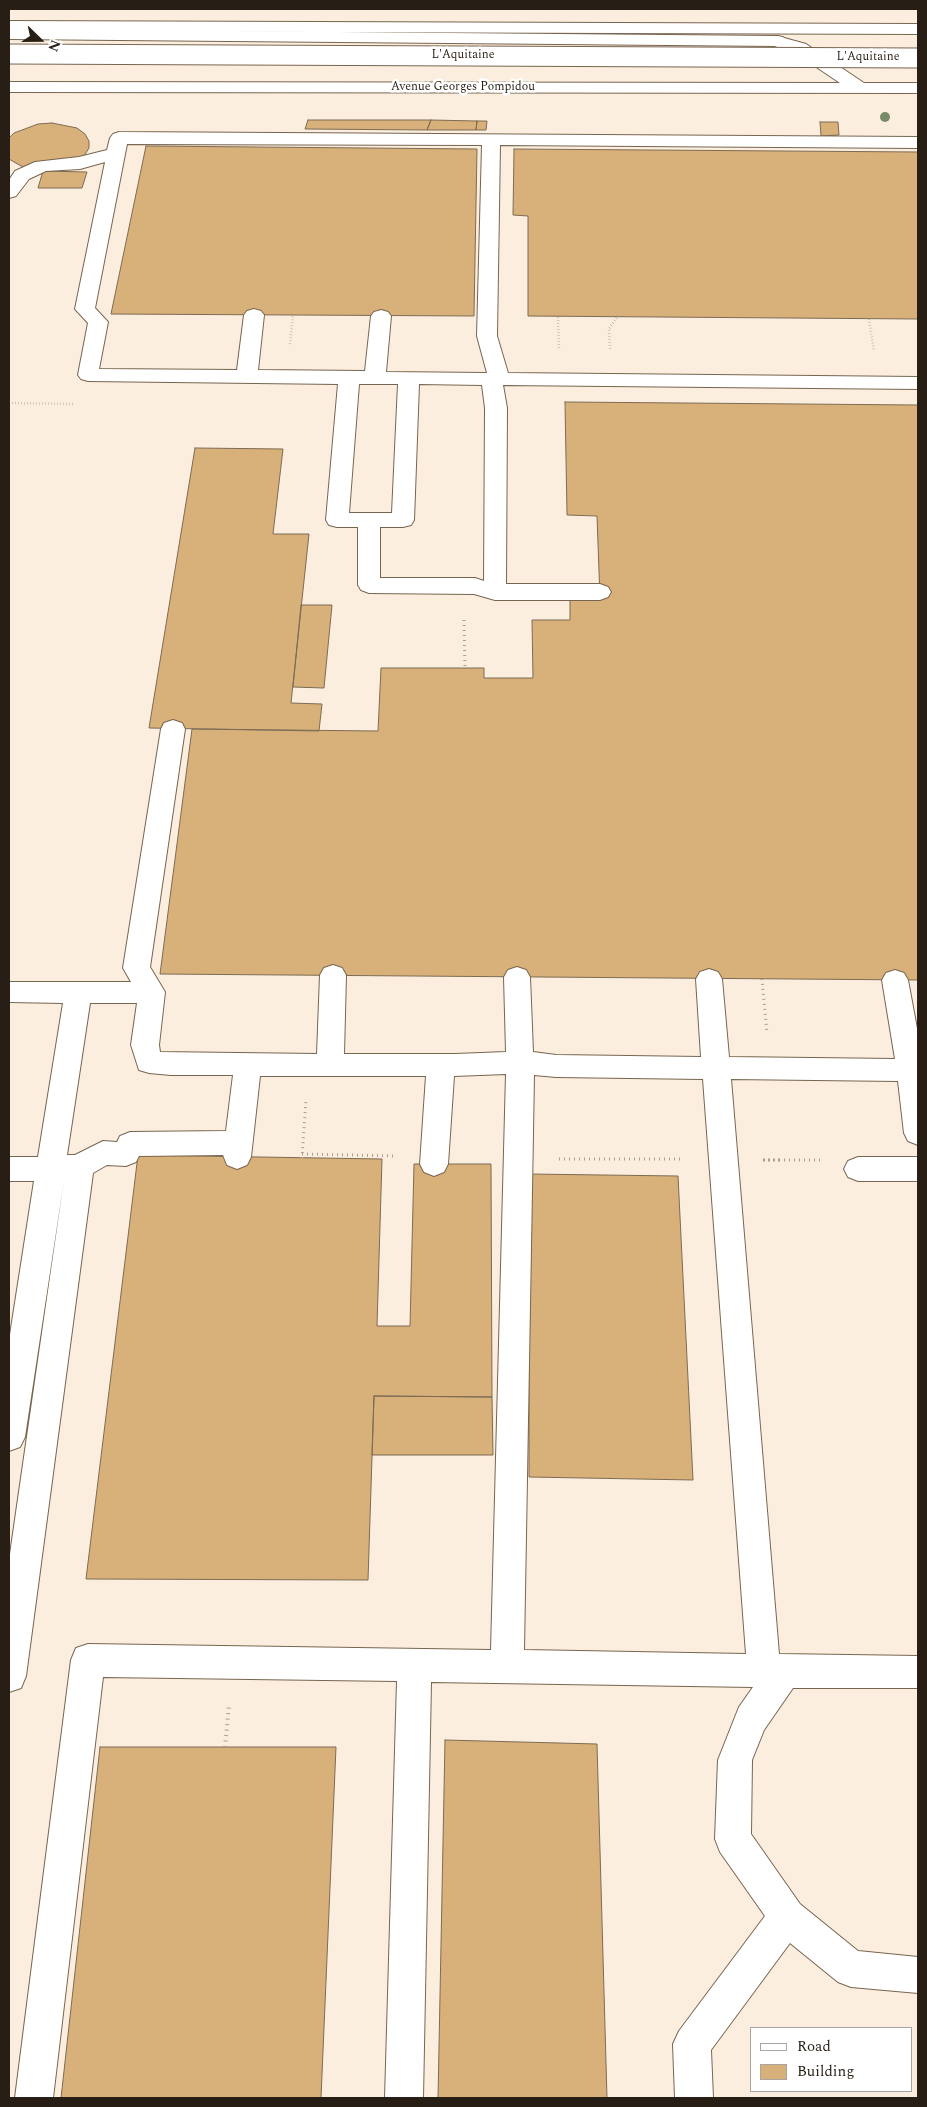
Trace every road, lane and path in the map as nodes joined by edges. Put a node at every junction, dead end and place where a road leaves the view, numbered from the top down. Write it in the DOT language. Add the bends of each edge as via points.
graph roads {
  1 [pos="9,26"];
  2 [pos="918,29"];
  3 [pos="9,34"];
  4 [pos="9,54"];
  5 [pos="918,58"];
  6 [pos="9,87"];
  7 [pos="860,88"];
  8 [pos="918,88"];
  9 [pos="490,140"];
  10 [pos="918,142"];
  11 [pos="116,153"];
  12 [pos="9,192"];
  13 [pos="254,315"];
  14 [pos="381,316"];
  15 [pos="247,377"];
  16 [pos="349,378"];
  17 [pos="375,378"];
  18 [pos="409,379"];
  19 [pos="495,379"];
  20 [pos="812,382"];
  21 [pos="918,383"];
  22 [pos="813,404"];
  23 [pos="369,520"];
  24 [pos="495,592"];
  25 [pos="600,592"];
  26 [pos="173,729"];
  27 [pos="333,975"];
  28 [pos="517,977"];
  29 [pos="709,979"];
  30 [pos="895,980"];
  31 [pos="9,992"];
  32 [pos="152,992"];
  33 [pos="78,993"];
  34 [pos="520,1062"];
  35 [pos="248,1064"];
  36 [pos="330,1065"];
  37 [pos="441,1065"];
  38 [pos="717,1068"];
  39 [pos="914,1070"];
  40 [pos="918,1133"];
  41 [pos="302,1154"];
  42 [pos="517,1158"];
  43 [pos="724,1159"];
  44 [pos="435,1160"];
  45 [pos="828,1160"];
  46 [pos="66,1168"];
  47 [pos="858,1168"];
  48 [pos="9,1169"];
  49 [pos="918,1169"];
  50 [pos="9,1437"];
  51 [pos="414,1665"];
  52 [pos="507,1667"];
  53 [pos="774,1671"];
  54 [pos="918,1672"];
  55 [pos="9,1676"];
  56 [pos="787,1917"];
  57 [pos="918,1975"];
  58 [pos="34,2098"];
  59 [pos="404,2098"];
  60 [pos="694,2098"];
  1 -- 2 [label="main road, L'Aquitaine"];
  3 -- 7 [label="main road" via="777,41 800,48"];
  4 -- 5 [label="main road, L'Aquitaine, bridge"];
  6 -- 7 [label="main road, Avenue Georges Pompidou"];
  7 -- 8 [label="main road, Avenue Georges Pompidou"];
  9 -- 10 [label="main road"];
  9 -- 11 [label="main road" via="119,138"];
  9 -- 19 [label="main road" via="487,336"];
  11 -- 12 [label="main road" via="80,162 42,166 22,175"];
  11 -- 15 [label="main road" via="85,309 98,322 88,375"];
  13 -- 15 [label="main road"];
  14 -- 17 [label="main road"];
  15 -- 16 [label="main road"];
  16 -- 17 [label="main road"];
  16 -- 23 [label="main road" via="337,520"];
  17 -- 18 [label="main road"];
  18 -- 19 [label="main road"];
  18 -- 23 [label="main road" via="403,520"];
  19 -- 20 [label="main road"];
  19 -- 24 [label="main road"];
  20 -- 21 [label="main road"];
  20 -- 22 [label="main road"];
  23 -- 24 [label="main road" via="368,585 475,586"];
  24 -- 25 [label="main road"];
  26 -- 32 [label="main road" via="136,968"];
  27 -- 36 [label="main road"];
  28 -- 34 [label="main road"];
  29 -- 38 [label="main road"];
  30 -- 39 [label="main road"];
  31 -- 33 [label="main road"];
  32 -- 33 [label="main road"];
  32 -- 35 [label="main road" via="145,1045 148,1062"];
  33 -- 46 [label="main road"];
  34 -- 37 [label="main road"];
  34 -- 38 [label="main road" via="556,1066"];
  34 -- 42 [label="main road"];
  35 -- 36 [label="main road"];
  35 -- 46 [label="main road" via="238,1150 130,1144 126,1154 103,1153"];
  36 -- 37 [label="main road"];
  37 -- 44 [label="main road"];
  38 -- 39 [label="main road"];
  38 -- 43 [label="main road"];
  39 -- 40 [label="main road"];
  41 -- 44 [label="path"];
  42 -- 43 [label="path"];
  42 -- 52 [label="main road"];
  43 -- 45 [label="path"];
  43 -- 53 [label="main road"];
  46 -- 48 [label="main road"];
  46 -- 50 [label="main road"];
  46 -- 55 [label="main road"];
  47 -- 49 [label="main road"];
  51 -- 52 [label="main road"];
  51 -- 58 [label="main road" via="88,1660"];
  51 -- 59 [label="main road"];
  52 -- 53 [label="main road"];
  53 -- 54 [label="main road"];
  53 -- 56 [label="main road" via="735,1760 733,1839"];
  56 -- 57 [label="main road" via="851,1969"];
  56 -- 60 [label="main road" via="692,2044"];
}
